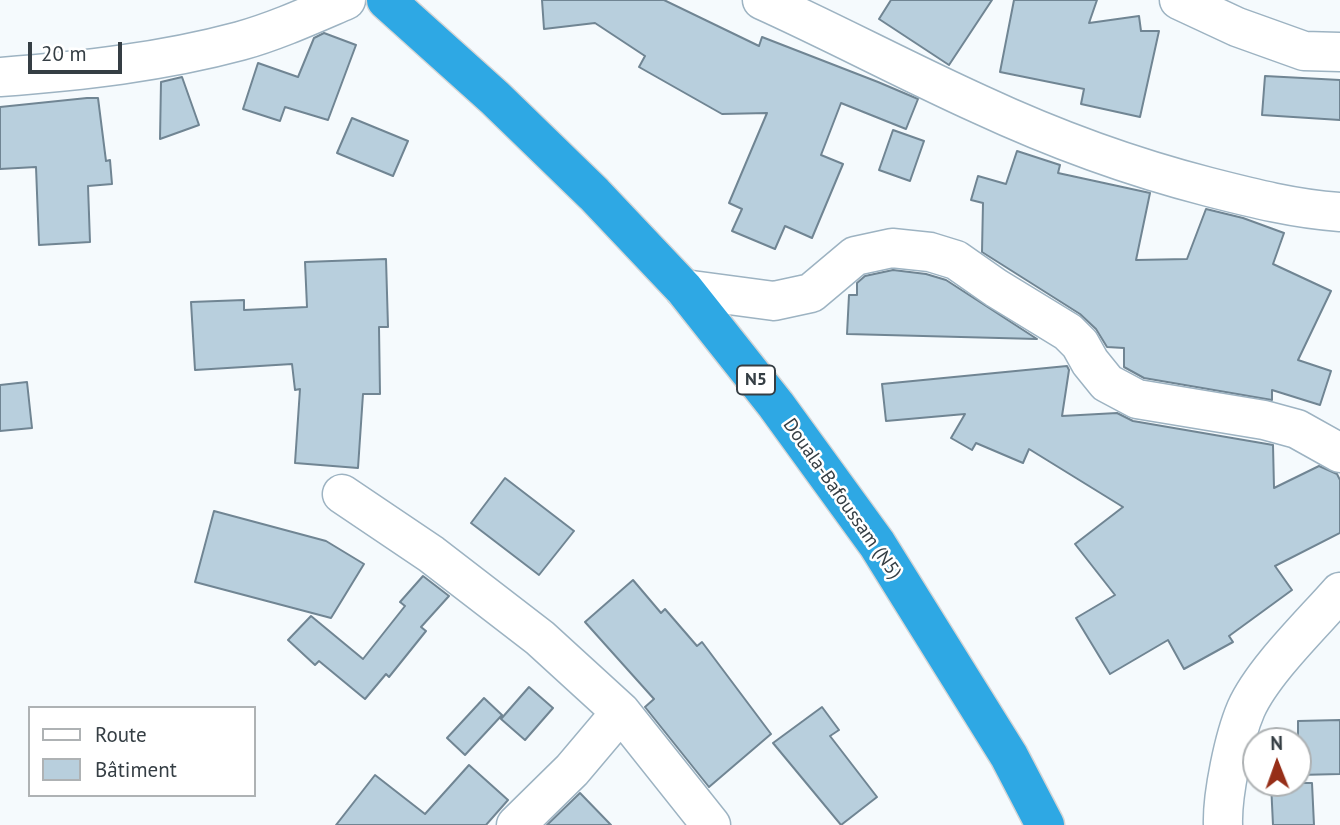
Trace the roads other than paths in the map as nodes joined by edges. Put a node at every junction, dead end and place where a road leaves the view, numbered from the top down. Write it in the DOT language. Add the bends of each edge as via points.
graph roads {
  1 [pos="345,0"];
  2 [pos="386,0"];
  3 [pos="762,0"];
  4 [pos="1178,0"];
  5 [pos="1340,52"];
  6 [pos="0,78"];
  7 [pos="1340,212"];
  8 [pos="684,289"];
  9 [pos="1340,453"];
  10 [pos="342,494"];
  11 [pos="1340,592"];
  12 [pos="621,712"];
  13 [pos="516,825"];
  14 [pos="711,825"];
  15 [pos="1045,825"];
  16 [pos="1223,825"];
  1 -- 6 [label="street" via="242,40 185,54"];
  2 -- 8 [label="highway, Douala-Bafoussam (N5) / N5" via="584,184"];
  3 -- 7 [label="street" via="980,104 1082,146 1249,198"];
  4 -- 5 [label="street" via="1304,51"];
  8 -- 9 [label="street" via="774,301 811,293 855,256 892,248 930,252 956,260 1068,332 1107,383 1137,399 1264,420 1297,429"];
  8 -- 15 [label="highway, Douala-Bafoussam (N5) / N5" via="877,544 1009,756"];
  10 -- 12 [label="street" via="477,588"];
  11 -- 16 [label="street" via="1273,669 1246,709 1223,805"];
  12 -- 13 [label="street" via="572,770"];
  12 -- 14 [label="street"];
}
